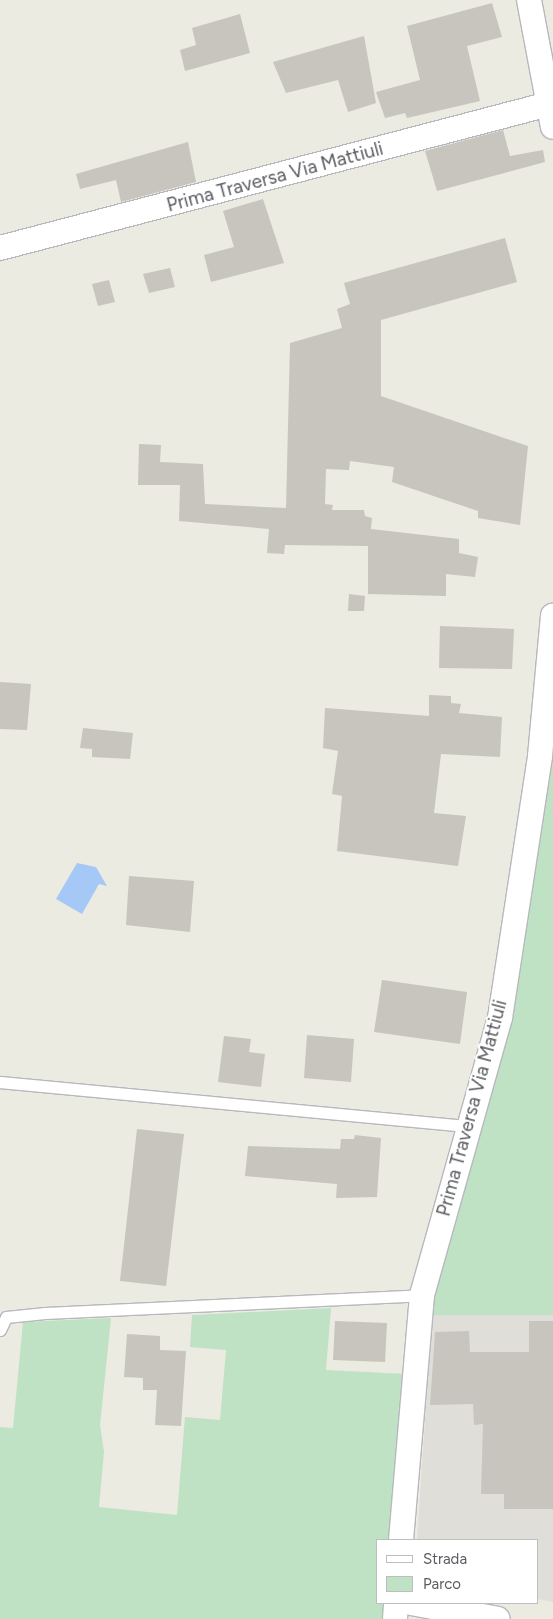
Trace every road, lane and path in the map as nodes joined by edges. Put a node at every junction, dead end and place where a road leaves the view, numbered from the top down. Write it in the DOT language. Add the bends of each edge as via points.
graph roads {
  1 [pos="529,0"];
  2 [pos="551,115"];
  3 [pos="0,248"];
  4 [pos="553,616"];
  5 [pos="0,1082"];
  6 [pos="469,1126"];
  7 [pos="422,1295"];
  8 [pos="0,1330"];
  9 [pos="401,1539"];
  10 [pos="396,1604"];
  11 [pos="416,1604"];
  12 [pos="395,1619"];
  13 [pos="498,1619"];
  1 -- 2 [label="street, Prima Traversa Via Mattiuli"];
  2 -- 3 [label="street, Prima Traversa Via Mattiuli"];
  4 -- 6 [label="street, Prima Traversa Via Mattiuli" via="540,756 500,1018"];
  5 -- 6 [label="lane"];
  6 -- 7 [label="street, Prima Traversa Via Mattiuli"];
  7 -- 8 [label="lane" via="45,1312 6,1317"];
  7 -- 9 [label="street, Prima Traversa Via Mattiuli"];
  10 -- 12 [label="street"];
  11 -- 13 [label="street"];
}
